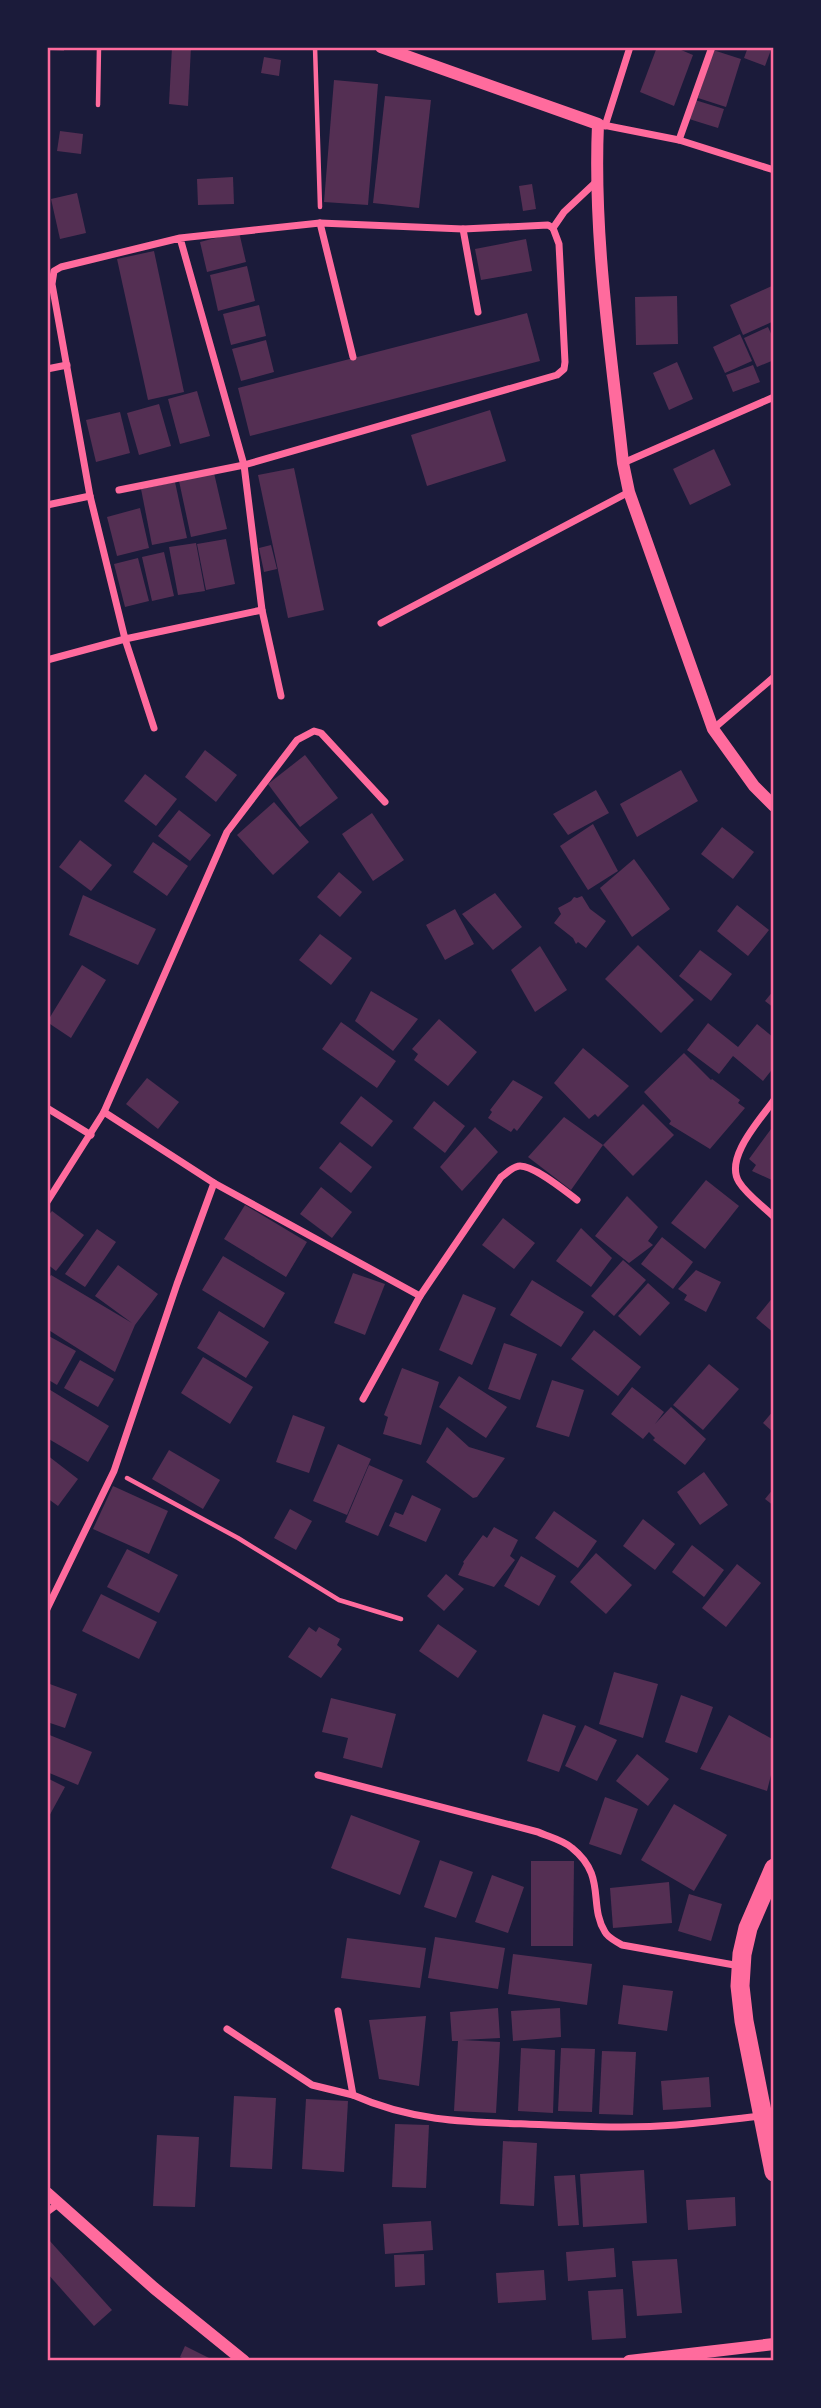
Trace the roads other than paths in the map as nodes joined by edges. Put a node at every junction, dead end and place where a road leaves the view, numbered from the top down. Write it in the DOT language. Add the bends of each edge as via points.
graph roads {
  1 [pos="381,47"];
  2 [pos="630,47"];
  3 [pos="712,47"];
  4 [pos="601,125"];
  5 [pos="679,140"];
  6 [pos="774,170"];
  7 [pos="597,181"];
  8 [pos="320,223"];
  9 [pos="553,228"];
  10 [pos="463,229"];
  11 [pos="180,238"];
  12 [pos="478,312"];
  13 [pos="353,357"];
  14 [pos="67,365"];
  15 [pos="47,369"];
  16 [pos="774,397"];
  17 [pos="623,463"];
  18 [pos="244,465"];
  19 [pos="119,490"];
  20 [pos="629,492"];
  21 [pos="90,496"];
  22 [pos="47,505"];
  23 [pos="262,610"];
  24 [pos="382,623"];
  25 [pos="125,639"];
  26 [pos="47,660"];
  27 [pos="774,677"];
  28 [pos="281,696"];
  29 [pos="154,729"];
  30 [pos="713,729"];
  31 [pos="385,802"];
  32 [pos="774,806"];
  33 [pos="774,1100"];
  34 [pos="47,1108"];
  35 [pos="104,1112"];
  36 [pos="90,1135"];
  37 [pos="214,1183"];
  38 [pos="577,1200"];
  39 [pos="47,1202"];
  40 [pos="774,1217"];
  41 [pos="420,1296"];
  42 [pos="363,1399"];
  43 [pos="47,1609"];
  44 [pos="318,1775"];
  45 [pos="774,1868"];
  46 [pos="741,1966"];
  47 [pos="338,2011"];
  48 [pos="227,2029"];
  49 [pos="353,2095"];
  50 [pos="762,2116"];
  51 [pos="774,2172"];
  52 [pos="47,2193"];
  53 [pos="53,2208"];
  54 [pos="774,2344"];
  55 [pos="244,2361"];
  56 [pos="629,2361"];
  1 -- 4 [label="street"];
  2 -- 4 [label="street"];
  3 -- 5 [label="street"];
  4 -- 5 [label="street"];
  4 -- 7 [label="street"];
  5 -- 6 [label="street"];
  7 -- 9 [label="street"];
  7 -- 17 [label="street"];
  8 -- 10 [label="street"];
  8 -- 11 [label="street"];
  8 -- 13 [label="street"];
  9 -- 10 [label="street"];
  9 -- 18 [label="street" via="559,244 565,362 556,376"];
  10 -- 12 [label="street"];
  11 -- 14 [label="street" via="54,271 52,284"];
  11 -- 18 [label="street"];
  14 -- 15 [label="street"];
  14 -- 21 [label="street"];
  16 -- 17 [label="street"];
  17 -- 20 [label="street"];
  18 -- 19 [label="street"];
  18 -- 23 [label="street"];
  20 -- 24 [label="street"];
  20 -- 30 [label="street"];
  21 -- 22 [label="street"];
  21 -- 25 [label="street"];
  23 -- 25 [label="street"];
  23 -- 28 [label="street"];
  25 -- 26 [label="street"];
  25 -- 29 [label="street"];
  27 -- 30 [label="street"];
  30 -- 32 [label="street"];
  31 -- 35 [label="street" via="321,733 314,731 297,740 227,832"];
  33 -- 40 [label="street" via="741,1147 734,1170 739,1183"];
  34 -- 36 [label="street"];
  35 -- 36 [label="street"];
  35 -- 37 [label="street"];
  36 -- 39 [label="street"];
  37 -- 41 [label="street"];
  37 -- 43 [label="street" via="114,1471"];
  38 -- 41 [label="street" via="534,1171 513,1168 501,1177"];
  41 -- 42 [label="street"];
  44 -- 46 [label="street" via="538,1832 570,1846 590,1870 606,1935 622,1945"];
  45 -- 46 [label="highway" via="748,1928"];
  46 -- 50 [label="highway" via="744,2021"];
  47 -- 49 [label="street"];
  48 -- 49 [label="street" via="312,2085"];
  49 -- 50 [label="street" via="418,2117 464,2123 620,2127"];
  50 -- 51 [label="highway"];
  52 -- 53 [label="street"];
  53 -- 55 [label="street"];
  54 -- 56 [label="street"];
}
